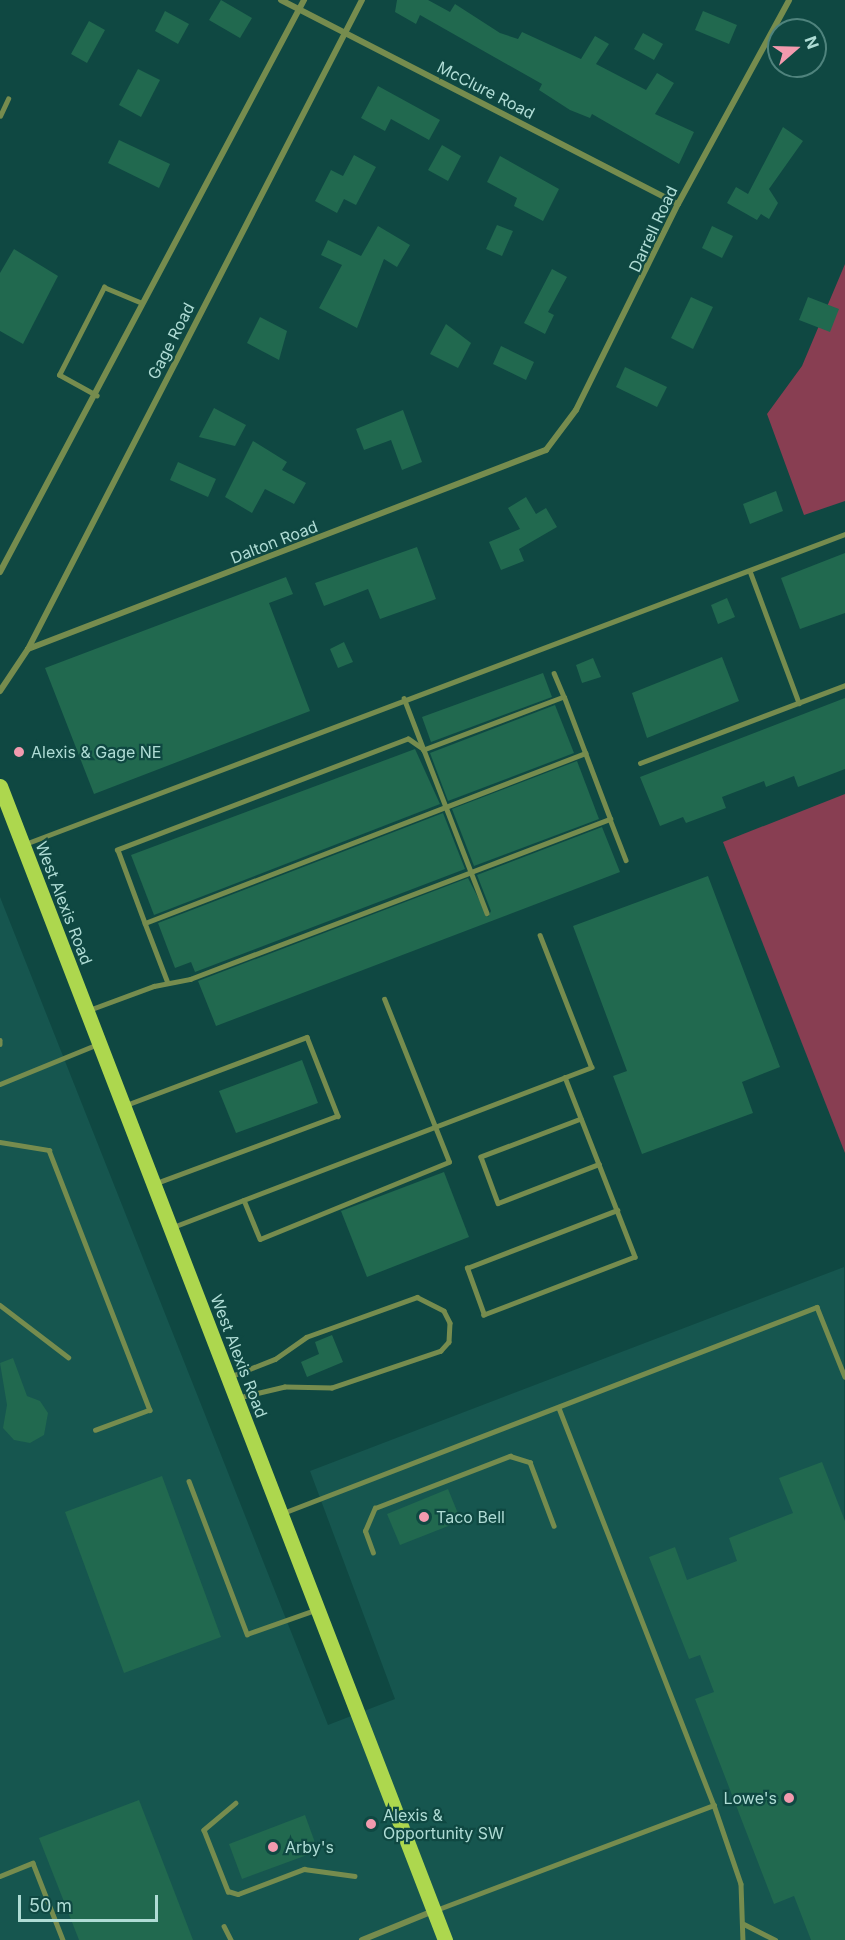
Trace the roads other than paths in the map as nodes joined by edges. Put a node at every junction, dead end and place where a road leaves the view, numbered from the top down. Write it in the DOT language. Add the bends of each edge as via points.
graph roads {
  1 [pos="281,0"];
  2 [pos="304,0"];
  3 [pos="362,0"];
  4 [pos="789,0"];
  5 [pos="299,10"];
  6 [pos="345,33"];
  7 [pos="8,99"];
  8 [pos="0,116"];
  9 [pos="678,204"];
  10 [pos="142,303"];
  11 [pos="97,396"];
  12 [pos="530,460"];
  13 [pos="845,534"];
  14 [pos="750,571"];
  15 [pos="0,572"];
  16 [pos="28,649"];
  17 [pos="554,673"];
  18 [pos="845,685"];
  19 [pos="0,691"];
  20 [pos="564,697"];
  21 [pos="404,698"];
  22 [pos="799,703"];
  23 [pos="424,750"];
  24 [pos="585,753"];
  25 [pos="640,763"];
  26 [pos="0,786"];
  27 [pos="445,806"];
  28 [pos="610,819"];
  29 [pos="23,845"];
  30 [pos="626,860"];
  31 [pos="471,872"];
  32 [pos="487,914"];
  33 [pos="145,923"];
  34 [pos="540,936"];
  35 [pos="168,983"];
  36 [pos="384,999"];
  37 [pos="87,1011"];
  38 [pos="99,1044"];
  39 [pos="565,1077"];
  40 [pos="0,1084"];
  41 [pos="123,1106"];
  42 [pos="581,1119"];
  43 [pos="436,1126"];
  44 [pos="0,1142"];
  45 [pos="599,1164"];
  46 [pos="154,1185"];
  47 [pos="244,1200"];
  48 [pos="617,1210"];
  49 [pos="170,1228"];
  50 [pos="0,1305"];
  51 [pos="68,1357"];
  52 [pos="228,1377"];
  53 [pos="845,1377"];
  54 [pos="236,1398"];
  55 [pos="559,1408"];
  56 [pos="96,1430"];
  57 [pos="189,1481"];
  58 [pos="281,1514"];
  59 [pos="554,1526"];
  60 [pos="373,1554"];
  61 [pos="317,1610"];
  62 [pos="236,1803"];
  63 [pos="714,1805"];
  64 [pos="0,1876"];
  65 [pos="355,1876"];
  66 [pos="434,1911"];
  67 [pos="744,1924"];
  68 [pos="224,1926"];
  69 [pos="63,1940"];
  70 [pos="231,1940"];
  71 [pos="362,1940"];
  72 [pos="445,1940"];
  73 [pos="744,1940"];
  74 [pos="775,1940"];
  1 -- 5 [label="street, McClure Road"];
  2 -- 5 [label="street"];
  3 -- 6 [label="street, Gage Road"];
  4 -- 9 [label="street, Darrell Road"];
  5 -- 6 [label="street, McClure Road"];
  5 -- 10 [label="street"];
  6 -- 9 [label="street, McClure Road"];
  6 -- 16 [label="street, Gage Road"];
  7 -- 8 [label="lane"];
  9 -- 12 [label="street, Darrell Road" via="576,410 557,440"];
  10 -- 11 [label="street"];
  10 -- 11 [label="lane" via="104,287 59,375"];
  11 -- 15 [label="street"];
  12 -- 16 [label="street, Dalton Road"];
  13 -- 14 [label="lane"];
  14 -- 21 [label="lane"];
  14 -- 22 [label="lane"];
  16 -- 19 [label="street, Gage Road"];
  17 -- 20 [label="lane"];
  18 -- 22 [label="lane"];
  20 -- 23 [label="lane"];
  20 -- 24 [label="lane"];
  21 -- 23 [label="lane"];
  21 -- 29 [label="lane"];
  22 -- 25 [label="lane"];
  23 -- 27 [label="lane"];
  23 -- 33 [label="lane" via="408,739 118,850"];
  24 -- 27 [label="lane"];
  24 -- 28 [label="lane"];
  26 -- 29 [label="main road, West Alexis Road"];
  27 -- 31 [label="lane"];
  27 -- 33 [label="lane"];
  28 -- 30 [label="lane"];
  28 -- 31 [label="lane"];
  29 -- 37 [label="main road, West Alexis Road"];
  31 -- 32 [label="lane"];
  31 -- 35 [label="lane"];
  33 -- 35 [label="lane"];
  34 -- 39 [label="lane" via="591,1067"];
  35 -- 37 [label="lane"];
  36 -- 43 [label="lane"];
  37 -- 38 [label="main road, West Alexis Road"];
  38 -- 40 [label="lane"];
  38 -- 41 [label="main road, West Alexis Road"];
  39 -- 42 [label="lane"];
  39 -- 43 [label="lane"];
  41 -- 46 [label="main road, West Alexis Road"];
  41 -- 46 [label="lane" via="307,1037 338,1116"];
  42 -- 45 [label="lane"];
  42 -- 45 [label="lane" via="480,1157 498,1203"];
  43 -- 47 [label="lane"];
  43 -- 47 [label="lane" via="449,1162 260,1239"];
  44 -- 56 [label="lane" via="49,1150 148,1401 150,1410"];
  45 -- 48 [label="lane"];
  46 -- 49 [label="main road, West Alexis Road"];
  47 -- 49 [label="lane"];
  48 -- 48 [label="lane" via="635,1257 484,1315 467,1268"];
  49 -- 52 [label="main road, West Alexis Road"];
  50 -- 51 [label="lane"];
  52 -- 54 [label="main road, West Alexis Road"];
  52 -- 54 [label="lane" via="275,1359 306,1337 417,1298 444,1311 450,1323 449,1342 441,1351 332,1388 285,1387"];
  53 -- 55 [label="lane" via="817,1307"];
  54 -- 58 [label="main road, West Alexis Road"];
  55 -- 58 [label="lane"];
  55 -- 63 [label="lane"];
  57 -- 61 [label="lane" via="248,1634"];
  58 -- 61 [label="main road, West Alexis Road"];
  59 -- 60 [label="lane" via="530,1462 510,1456 375,1508 365,1531"];
  61 -- 66 [label="main road, West Alexis Road"];
  62 -- 65 [label="lane" via="204,1830 228,1891 238,1894 304,1869"];
  63 -- 66 [label="lane"];
  63 -- 67 [label="lane" via="741,1884"];
  64 -- 69 [label="lane" via="33,1863"];
  66 -- 71 [label="street"];
  66 -- 72 [label="main road, West Alexis Road"];
  67 -- 73 [label="lane"];
  67 -- 74 [label="lane"];
  68 -- 70 [label="lane"];
}
